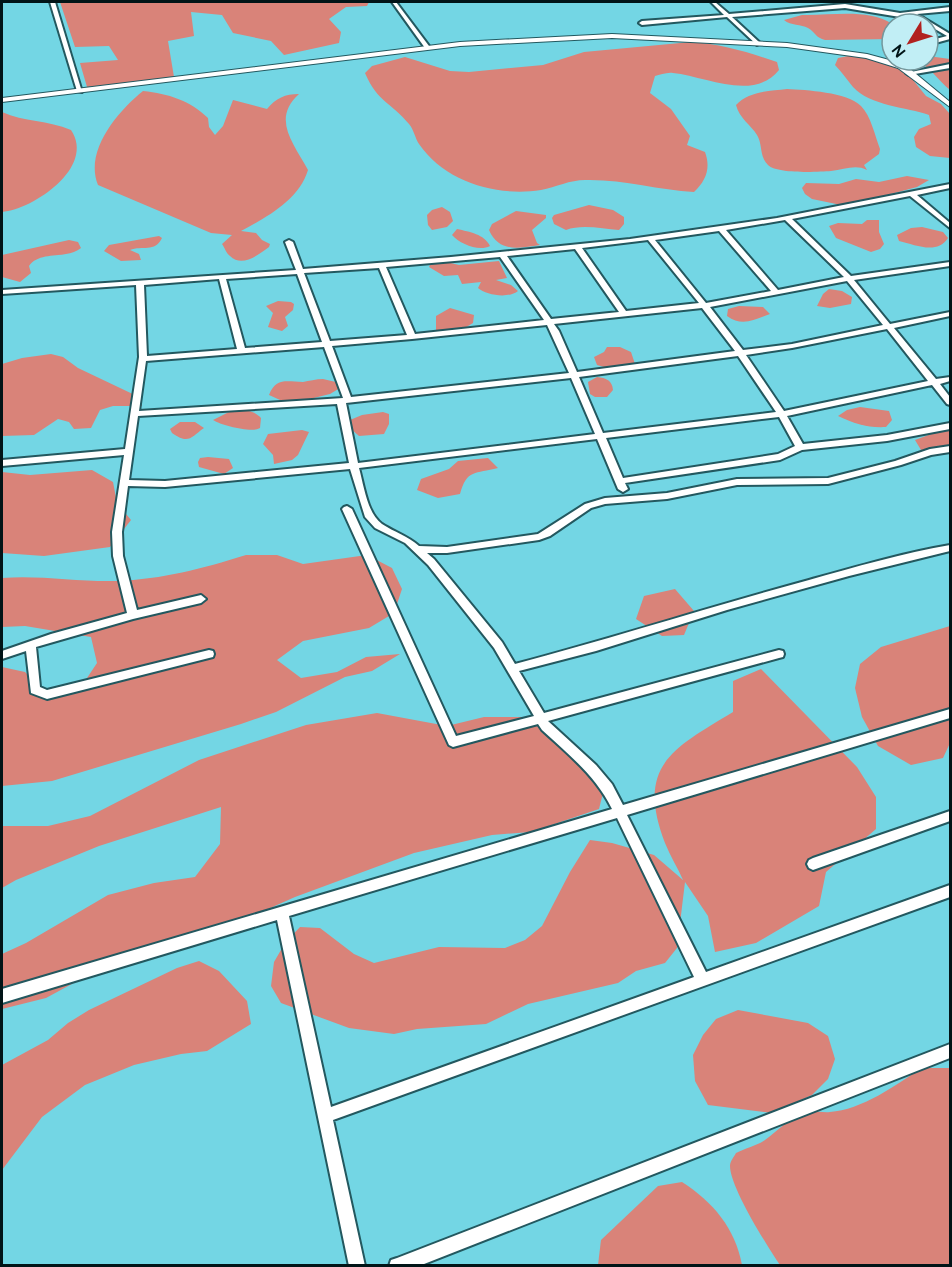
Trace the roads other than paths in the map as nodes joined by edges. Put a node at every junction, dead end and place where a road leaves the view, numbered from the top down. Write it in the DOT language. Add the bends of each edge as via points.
graph roads {
  1 [pos="52,2"];
  2 [pos="394,2"];
  3 [pos="713,2"];
  4 [pos="813,2"];
  5 [pos="819,8"];
  6 [pos="951,9"];
  7 [pos="928,12"];
  8 [pos="880,13"];
  9 [pos="728,15"];
  10 [pos="642,23"];
  11 [pos="757,43"];
  12 [pos="427,47"];
  13 [pos="880,59"];
  14 [pos="951,66"];
  15 [pos="909,73"];
  16 [pos="80,91"];
  17 [pos="2,100"];
  18 [pos="951,105"];
  19 [pos="951,186"];
  20 [pos="912,194"];
  21 [pos="786,217"];
  22 [pos="951,226"];
  23 [pos="721,229"];
  24 [pos="650,238"];
  25 [pos="289,242"];
  26 [pos="577,246"];
  27 [pos="502,254"];
  28 [pos="381,264"];
  29 [pos="951,264"];
  30 [pos="301,273"];
  31 [pos="222,278"];
  32 [pos="849,279"];
  33 [pos="140,282"];
  34 [pos="2,292"];
  35 [pos="776,292"];
  36 [pos="705,305"];
  37 [pos="624,314"];
  38 [pos="951,314"];
  39 [pos="549,322"];
  40 [pos="888,327"];
  41 [pos="412,337"];
  42 [pos="328,344"];
  43 [pos="242,351"];
  44 [pos="740,353"];
  45 [pos="143,360"];
  46 [pos="574,375"];
  47 [pos="951,379"];
  48 [pos="934,382"];
  49 [pos="344,401"];
  50 [pos="951,402"];
  51 [pos="135,414"];
  52 [pos="783,414"];
  53 [pos="951,426"];
  54 [pos="602,436"];
  55 [pos="800,447"];
  56 [pos="951,449"];
  57 [pos="128,452"];
  58 [pos="2,463"];
  59 [pos="354,466"];
  60 [pos="124,483"];
  61 [pos="347,508"];
  62 [pos="951,548"];
  63 [pos="418,549"];
  64 [pos="201,599"];
  65 [pos="133,615"];
  66 [pos="31,646"];
  67 [pos="209,654"];
  68 [pos="779,654"];
  69 [pos="2,656"];
  70 [pos="512,669"];
  71 [pos="951,713"];
  72 [pos="540,717"];
  73 [pos="621,811"];
  74 [pos="951,816"];
  75 [pos="813,864"];
  76 [pos="951,891"];
  77 [pos="282,912"];
  78 [pos="703,980"];
  79 [pos="2,996"];
  80 [pos="951,1051"];
  81 [pos="326,1116"];
  82 [pos="357,1266"];
  83 [pos="397,1266"];
  1 -- 16 [label="street"];
  2 -- 12 [label="street"];
  3 -- 9 [label="street"];
  4 -- 5 [label="street"];
  5 -- 8 [label="street" via="845,6"];
  5 -- 9 [label="street"];
  6 -- 7 [label="street"];
  9 -- 10 [label="street"];
  9 -- 11 [label="street"];
  11 -- 12 [label="street" via="612,36"];
  11 -- 13 [label="street"];
  12 -- 16 [label="street"];
  14 -- 15 [label="street"];
  15 -- 18 [label="street"];
  16 -- 17 [label="street"];
  19 -- 20 [label="street"];
  20 -- 21 [label="street"];
  20 -- 22 [label="street"];
  21 -- 23 [label="street"];
  21 -- 32 [label="street"];
  23 -- 24 [label="street"];
  23 -- 35 [label="street"];
  24 -- 26 [label="street"];
  24 -- 36 [label="street"];
  25 -- 30 [label="street"];
  26 -- 27 [label="street"];
  26 -- 37 [label="street"];
  27 -- 28 [label="street"];
  27 -- 39 [label="street"];
  28 -- 30 [label="street"];
  28 -- 41 [label="street"];
  29 -- 32 [label="street"];
  30 -- 31 [label="street"];
  30 -- 42 [label="street"];
  31 -- 33 [label="street"];
  31 -- 43 [label="street"];
  32 -- 35 [label="street"];
  32 -- 40 [label="street"];
  33 -- 34 [label="street"];
  33 -- 45 [label="street"];
  35 -- 36 [label="street"];
  36 -- 37 [label="street"];
  36 -- 44 [label="street"];
  37 -- 39 [label="street"];
  38 -- 40 [label="street"];
  39 -- 41 [label="street"];
  39 -- 46 [label="street"];
  40 -- 44 [label="street"];
  40 -- 48 [label="street"];
  41 -- 42 [label="street"];
  42 -- 43 [label="street"];
  42 -- 49 [label="street"];
  43 -- 45 [label="street"];
  44 -- 46 [label="street"];
  44 -- 52 [label="street"];
  45 -- 51 [label="street"];
  46 -- 49 [label="street"];
  46 -- 54 [label="street"];
  47 -- 48 [label="street"];
  48 -- 50 [label="street"];
  48 -- 52 [label="street"];
  49 -- 51 [label="street"];
  49 -- 59 [label="street"];
  51 -- 57 [label="street"];
  52 -- 54 [label="street"];
  52 -- 55 [label="street"];
  53 -- 55 [label="street" via="896,437"];
  54 -- 55 [label="street" via="621,485 780,457"];
  54 -- 59 [label="street"];
  56 -- 63 [label="street" via="828,481 736,482 667,496 605,501 588,506 539,537 447,550"];
  57 -- 58 [label="street"];
  57 -- 60 [label="street"];
  59 -- 60 [label="street" via="165,484"];
  59 -- 63 [label="street" via="368,515 378,526"];
  60 -- 65 [label="street" via="118,556"];
  61 -- 72 [label="street" via="453,742"];
  62 -- 70 [label="street" via="849,572"];
  63 -- 70 [label="street" via="498,645"];
  64 -- 65 [label="street"];
  65 -- 66 [label="street"];
  66 -- 67 [label="street" via="35,690 47,695"];
  66 -- 69 [label="street"];
  68 -- 72 [label="street"];
  70 -- 72 [label="street"];
  71 -- 73 [label="street"];
  72 -- 73 [label="street" via="600,777"];
  73 -- 77 [label="street"];
  73 -- 78 [label="street"];
  74 -- 75 [label="street"];
  76 -- 78 [label="street"];
  77 -- 79 [label="street"];
  77 -- 81 [label="street"];
  78 -- 81 [label="street"];
  80 -- 83 [label="street"];
  81 -- 82 [label="street"];
}
